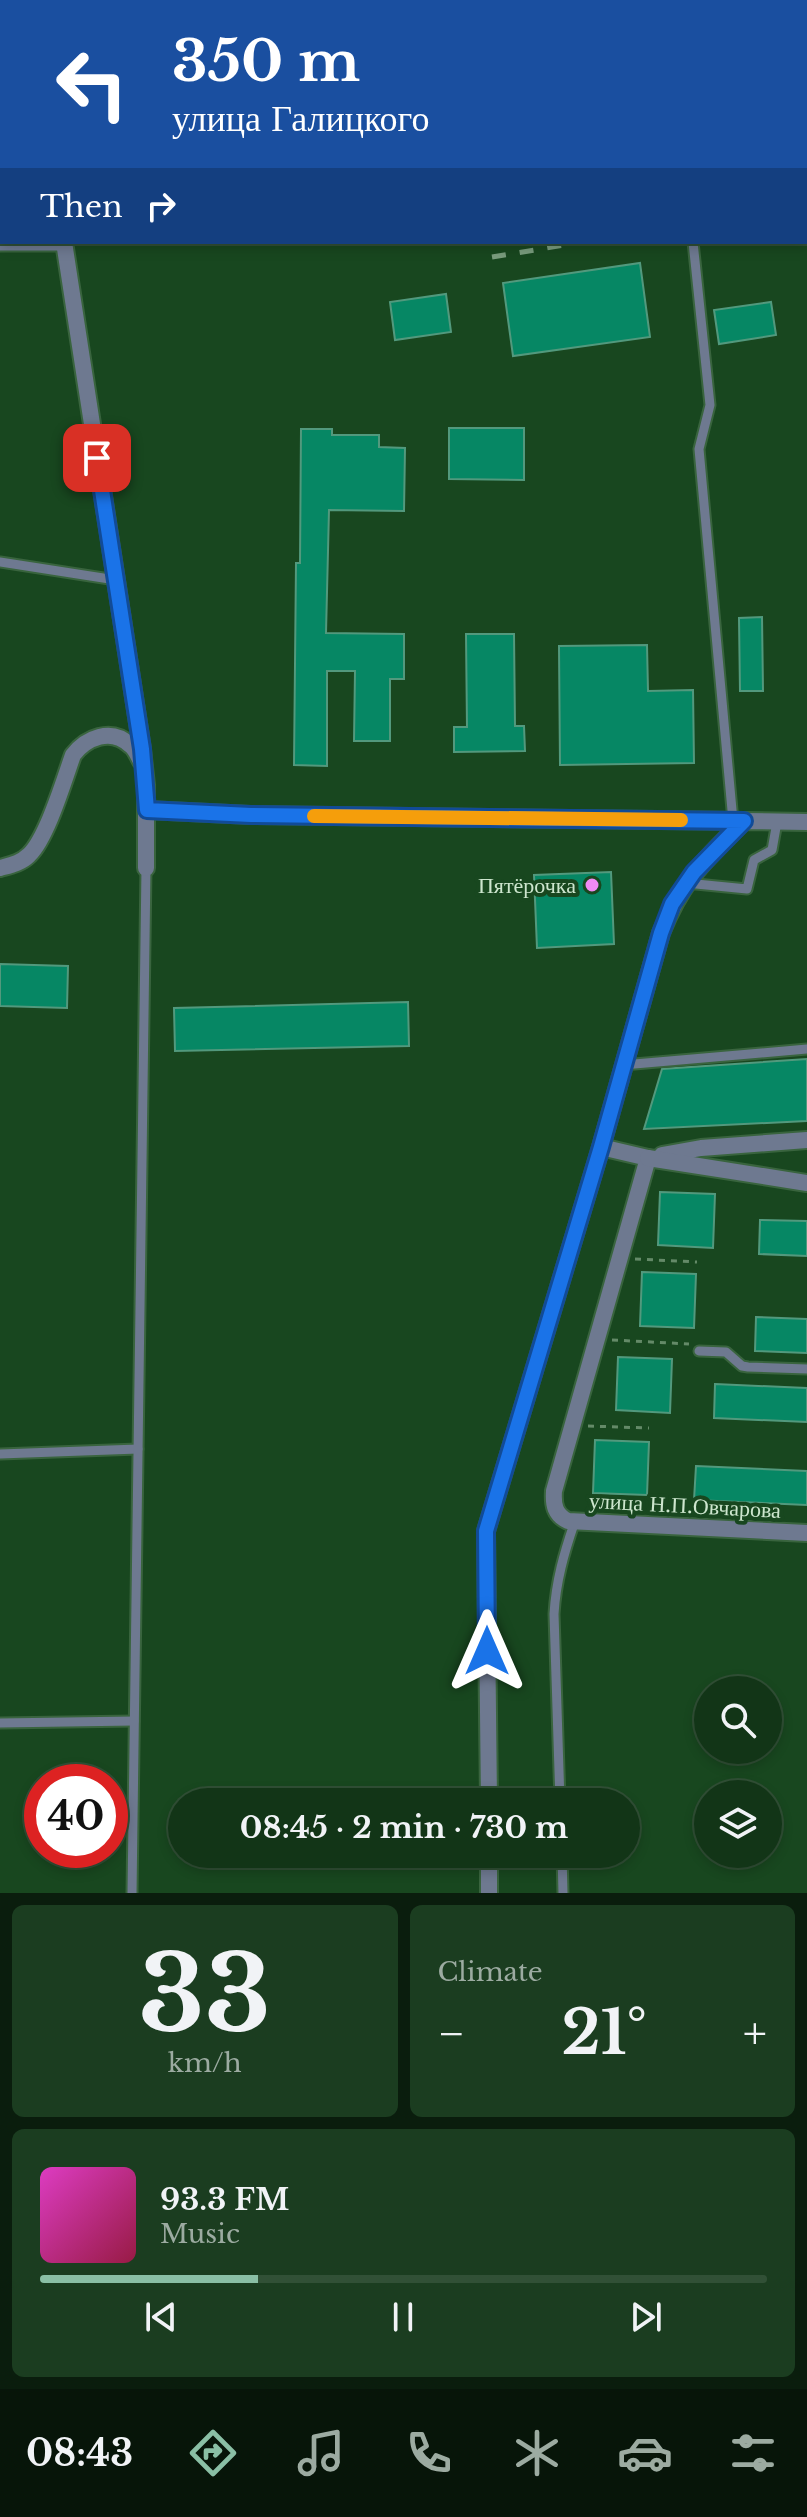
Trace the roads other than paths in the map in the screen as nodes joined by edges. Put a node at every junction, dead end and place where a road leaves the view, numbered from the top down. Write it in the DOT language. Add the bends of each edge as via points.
graph roads {
  1 [pos="64,244"];
  2 [pos="693,244"];
  3 [pos="0,246"];
  4 [pos="0,562"];
  5 [pos="116,580"];
  6 [pos="144,766"];
  7 [pos="147,810"];
  8 [pos="738,821"];
  9 [pos="777,822"];
  10 [pos="807,822"];
  11 [pos="0,868"];
  12 [pos="146,868"];
  13 [pos="686,883"];
  14 [pos="807,1049"];
  15 [pos="623,1065"];
  16 [pos="807,1140"];
  17 [pos="601,1147"];
  18 [pos="648,1158"];
  19 [pos="807,1183"];
  20 [pos="699,1351"];
  21 [pos="807,1369"];
  22 [pos="138,1449"];
  23 [pos="0,1454"];
  24 [pos="568,1519"];
  25 [pos="807,1533"];
  26 [pos="134,1721"];
  27 [pos="0,1723"];
  28 [pos="489,1788"];
  29 [pos="560,1788"];
  30 [pos="489,1868"];
  31 [pos="562,1868"];
  32 [pos="132,1893"];
  33 [pos="489,1893"];
  34 [pos="563,1893"];
  1 -- 3 [label="lane"];
  1 -- 5 [label="street"];
  2 -- 8 [label="lane" via="710,405 699,449"];
  4 -- 5 [label="lane"];
  5 -- 6 [label="street"];
  6 -- 7 [label="street"];
  6 -- 11 [label="street" via="130,744 120,739 93,737 81,744 40,840 30,855"];
  7 -- 8 [label="street"];
  7 -- 12 [label="street"];
  8 -- 9 [label="street"];
  8 -- 13 [label="street"];
  9 -- 10 [label="street"];
  9 -- 13 [label="lane" via="772,850 754,860 747,889"];
  12 -- 22 [label="lane"];
  13 -- 15 [label="street" via="661,933"];
  14 -- 15 [label="lane"];
  15 -- 17 [label="street"];
  16 -- 18 [label="street"];
  17 -- 18 [label="street"];
  17 -- 28 [label="street" via="486,1531"];
  18 -- 19 [label="street"];
  18 -- 24 [label="street" via="554,1491 556,1511"];
  20 -- 21 [label="lane" via="726,1352 748,1367"];
  22 -- 23 [label="lane"];
  22 -- 26 [label="lane"];
  24 -- 25 [label="street, улица Н.П.Овчарова"];
  24 -- 29 [label="lane" via="555,1601"];
  26 -- 27 [label="lane"];
  26 -- 32 [label="lane"];
  30 -- 33 [label="street"];
  31 -- 34 [label="lane"];
}
